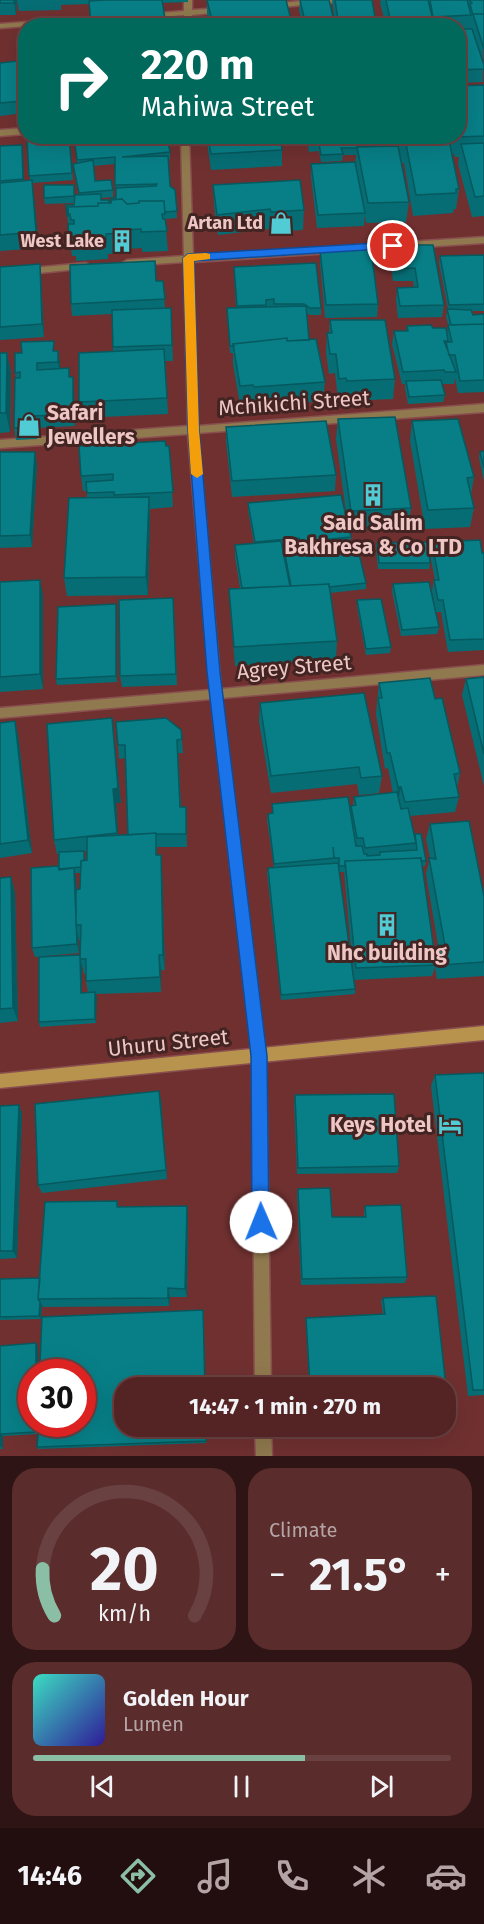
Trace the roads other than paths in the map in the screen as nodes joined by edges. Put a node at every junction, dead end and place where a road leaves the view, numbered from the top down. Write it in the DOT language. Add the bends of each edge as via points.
graph roads {
  1 [pos="188,0"];
  2 [pos="339,0"];
  3 [pos="258,7"];
  4 [pos="234,9"];
  5 [pos="188,13"];
  6 [pos="141,16"];
  7 [pos="188,18"];
  8 [pos="18,25"];
  9 [pos="0,26"];
  10 [pos="18,132"];
  11 [pos="0,133"];
  12 [pos="185,144"];
  13 [pos="484,240"];
  14 [pos="188,258"];
  15 [pos="118,264"];
  16 [pos="94,266"];
  17 [pos="0,274"];
  18 [pos="484,408"];
  19 [pos="193,430"];
  20 [pos="0,444"];
  21 [pos="484,670"];
  22 [pos="216,694"];
  23 [pos="0,712"];
  24 [pos="484,1033"];
  25 [pos="259,1056"];
  26 [pos="0,1081"];
  27 [pos="263,1377"];
  28 [pos="263,1437"];
  29 [pos="264,1456"];
  1 -- 5 [label="street"];
  2 -- 3 [label="street"];
  4 -- 5 [label="street"];
  5 -- 6 [label="street"];
  5 -- 7 [label="street"];
  8 -- 9 [label="street"];
  10 -- 11 [label="street"];
  12 -- 14 [label="street"];
  13 -- 14 [label="street"];
  14 -- 15 [label="street"];
  14 -- 19 [label="street"];
  16 -- 17 [label="street"];
  18 -- 19 [label="street, Mchikichi Street"];
  19 -- 20 [label="street, Mchikichi Street"];
  19 -- 22 [label="street"];
  21 -- 22 [label="street, Agrey Street"];
  22 -- 23 [label="street, Agrey Street"];
  22 -- 25 [label="street"];
  24 -- 25 [label="main road, Uhuru Street"];
  25 -- 26 [label="main road, Uhuru Street"];
  25 -- 27 [label="street"];
  28 -- 29 [label="street"];
}
